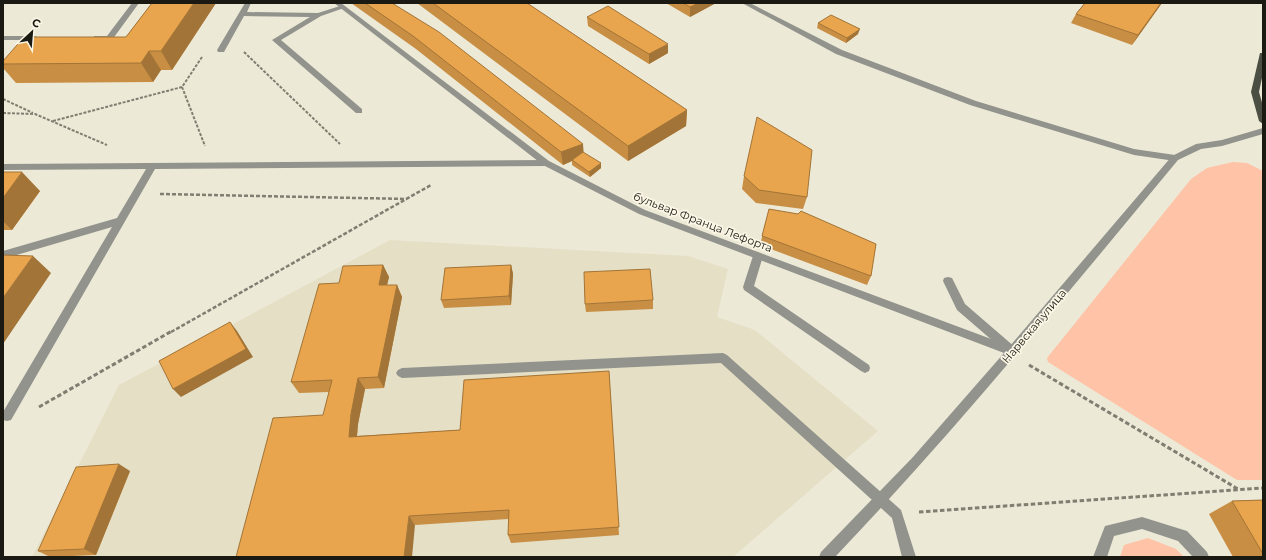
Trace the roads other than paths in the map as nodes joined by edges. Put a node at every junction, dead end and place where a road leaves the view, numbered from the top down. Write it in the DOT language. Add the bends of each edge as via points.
graph roads {
  1 [pos="136,3"];
  2 [pos="248,3"];
  3 [pos="745,3"];
  4 [pos="339,5"];
  5 [pos="242,14"];
  6 [pos="318,15"];
  7 [pos="3,38"];
  8 [pos="40,38"];
  9 [pos="86,38"];
  10 [pos="221,50"];
  11 [pos="1263,55"];
  12 [pos="359,111"];
  13 [pos="1263,121"];
  14 [pos="1263,131"];
  15 [pos="1175,158"];
  16 [pos="546,163"];
  17 [pos="153,165"];
  18 [pos="3,167"];
  19 [pos="120,221"];
  20 [pos="3,255"];
  21 [pos="758,256"];
  22 [pos="948,281"];
  23 [pos="1012,352"];
  24 [pos="865,368"];
  25 [pos="402,373"];
  26 [pos="7,416"];
  27 [pos="882,500"];
  28 [pos="826,557"];
  29 [pos="909,557"];
  30 [pos="1100,557"];
  31 [pos="1202,557"];
  1 -- 9 [label="street" via="109,38"];
  2 -- 5 [label="street"];
  3 -- 15 [label="street" via="840,52 973,103 1134,152"];
  4 -- 6 [label="street"];
  4 -- 16 [label="street, бульвар Франца Лефорта"];
  5 -- 6 [label="street"];
  5 -- 10 [label="street"];
  6 -- 12 [label="street" via="276,40"];
  7 -- 8 [label="street"];
  11 -- 13 [label="main road" via="1255,92"];
  14 -- 15 [label="street, Нарвская улица" via="1222,143 1199,146"];
  15 -- 23 [label="street, Нарвская улица"];
  16 -- 17 [label="street"];
  16 -- 21 [label="street, бульвар Франца Лефорта" via="642,212"];
  17 -- 18 [label="street"];
  17 -- 19 [label="street"];
  19 -- 20 [label="street"];
  19 -- 26 [label="street"];
  21 -- 23 [label="street, бульвар Франца Лефорта"];
  21 -- 24 [label="street" via="748,287"];
  22 -- 23 [label="street" via="961,307"];
  23 -- 27 [label="street, Нарвская улица"];
  25 -- 27 [label="street" via="723,358"];
  27 -- 28 [label="street, Нарвская улица"];
  27 -- 29 [label="street" via="896,514"];
  30 -- 31 [label="street" via="1110,531 1142,523 1182,536"];
}
